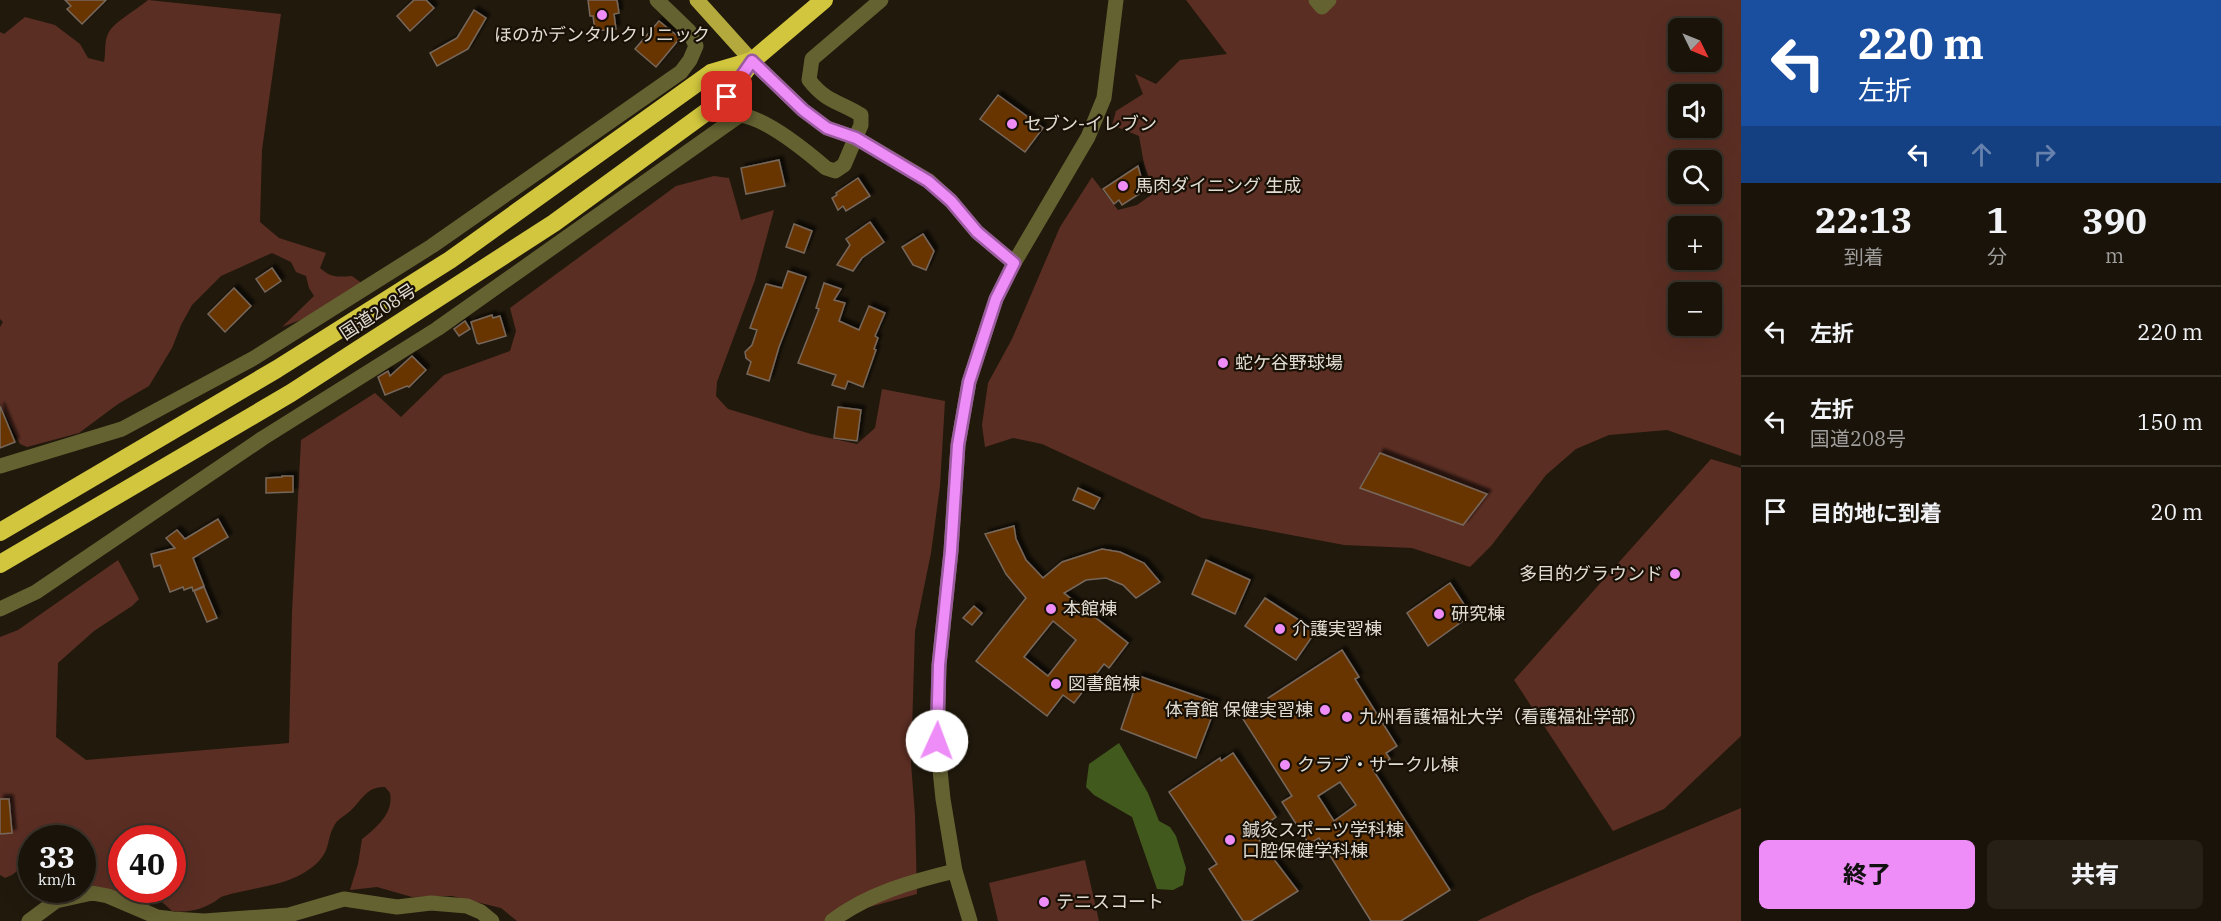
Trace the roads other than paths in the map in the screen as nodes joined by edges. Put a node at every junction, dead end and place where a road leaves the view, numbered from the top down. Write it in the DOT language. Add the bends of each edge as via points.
graph roads {
  1 [pos="657,0"];
  2 [pos="697,0"];
  3 [pos="824,0"];
  4 [pos="881,0"];
  5 [pos="1116,0"];
  6 [pos="1316,0"];
  7 [pos="1329,0"];
  8 [pos="752,61"];
  9 [pos="856,138"];
  10 [pos="1014,263"];
  11 [pos="0,466"];
  12 [pos="0,532"];
  13 [pos="0,564"];
  14 [pos="0,609"];
  15 [pos="955,871"];
  16 [pos="29,921"];
  17 [pos="492,921"];
  18 [pos="832,921"];
  19 [pos="970,921"];
  1 -- 11 [label="street" via="688,31 696,46 681,72 432,246 254,358 122,429"];
  2 -- 8 [label="main road"];
  3 -- 8 [label="highway, 国道208号"];
  4 -- 9 [label="street" via="812,59 809,80 817,90 861,115"];
  5 -- 10 [label="street" via="1104,98 1088,137"];
  6 -- 7 [label="street" via="1322,7"];
  8 -- 9 [label="street" via="827,128"];
  8 -- 12 [label="highway, 国道208号" via="711,73 450,260 277,369"];
  8 -- 13 [label="highway, 国道208号" via="727,97 554,223 291,393"];
  9 -- 10 [label="street" via="928,181 977,232"];
  9 -- 14 [label="street" via="844,165 836,171 826,168 767,124 740,115 437,329 263,438 36,592"];
  10 -- 15 [label="street" via="996,299 969,382 958,445 939,665 937,741"];
  15 -- 18 [label="street" via="907,883"];
  15 -- 19 [label="street"];
  16 -- 17 [label="street" via="56,901 92,893 173,919 204,921 290,915 344,899 397,907 431,903 467,906"];
}
